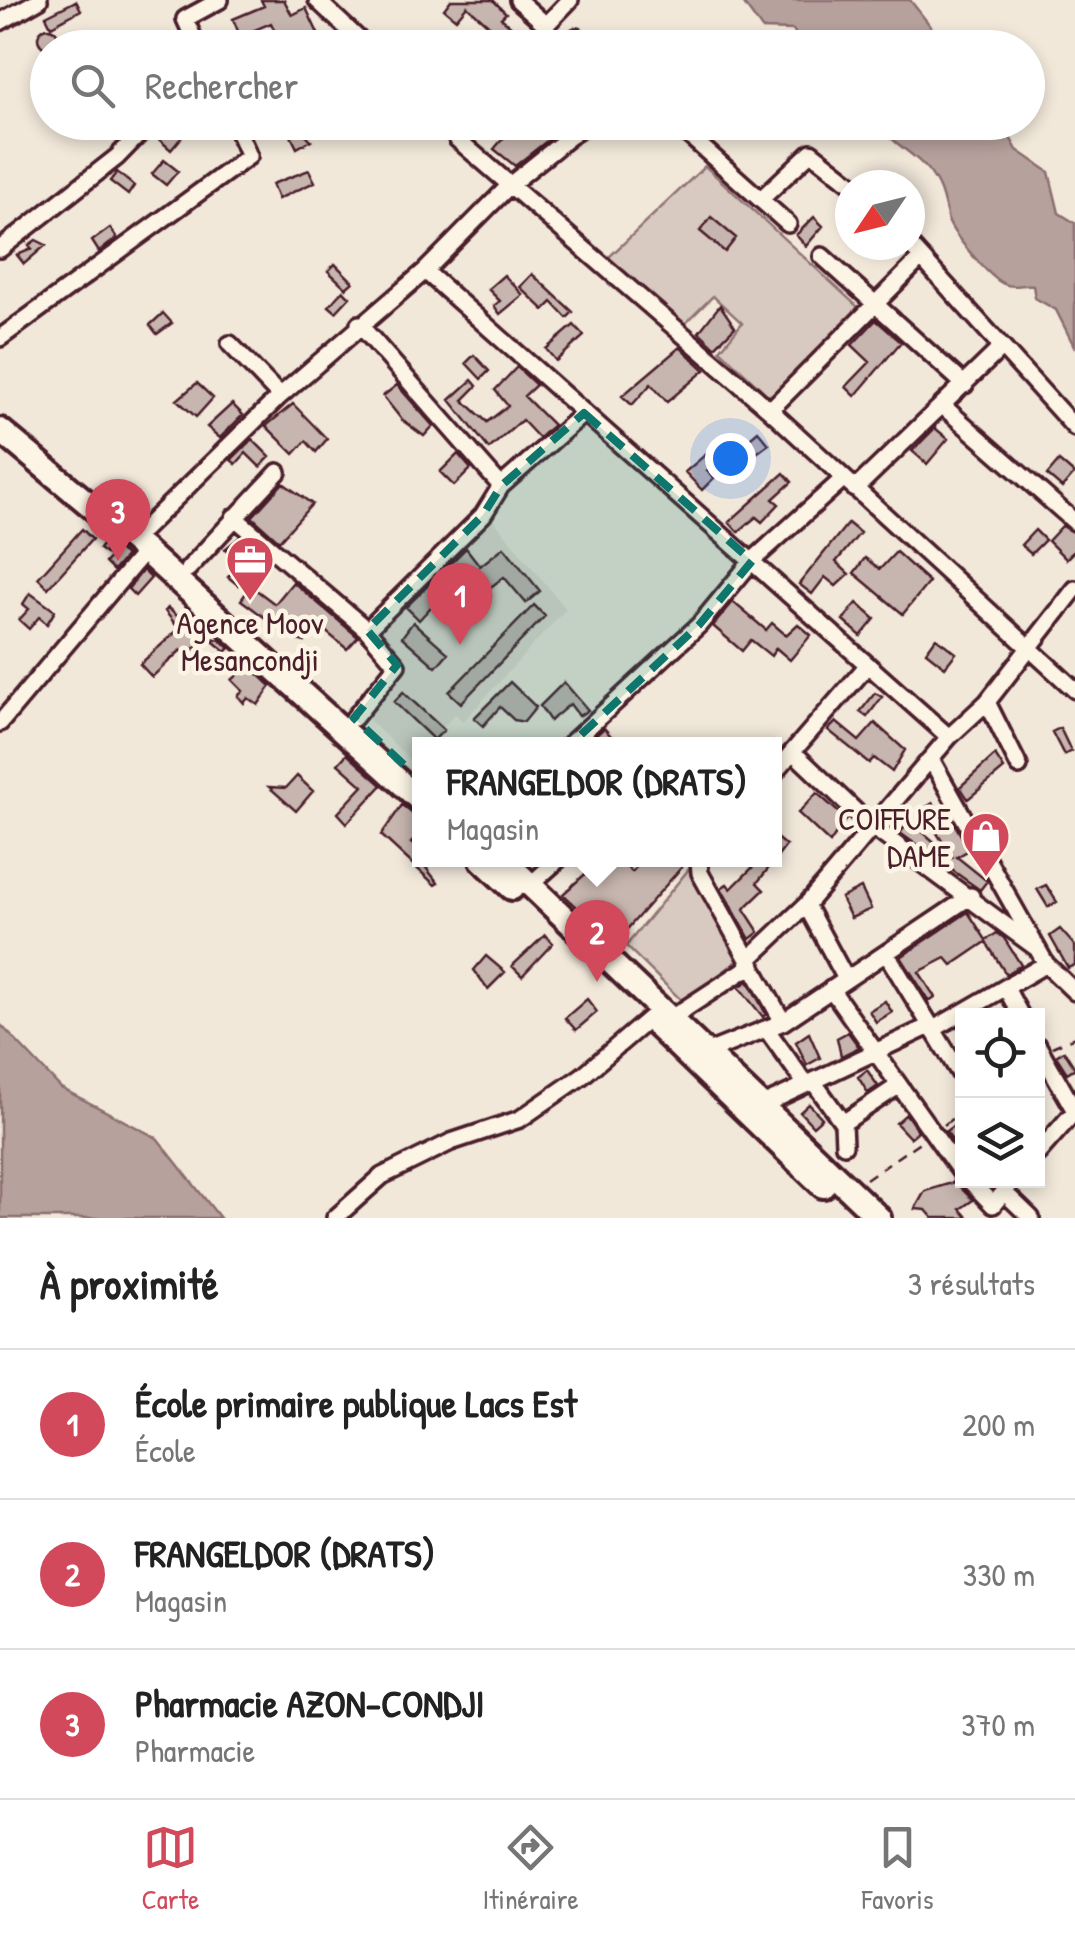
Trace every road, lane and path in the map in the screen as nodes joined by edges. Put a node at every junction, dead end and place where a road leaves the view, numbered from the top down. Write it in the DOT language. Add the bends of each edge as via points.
graph roads {
  1 [pos="39,0"];
  2 [pos="220,0"];
  3 [pos="317,0"];
  4 [pos="518,0"];
  5 [pos="570,0"];
  6 [pos="0,22"];
  7 [pos="546,25"];
  8 [pos="190,30"];
  9 [pos="349,30"];
  10 [pos="547,30"];
  11 [pos="134,140"];
  12 [pos="243,140"];
  13 [pos="459,140"];
  14 [pos="566,140"];
  15 [pos="694,140"];
  16 [pos="835,171"];
  17 [pos="511,184"];
  18 [pos="761,200"];
  19 [pos="788,224"];
  20 [pos="0,250"];
  21 [pos="822,256"];
  22 [pos="909,260"];
  23 [pos="924,260"];
  24 [pos="425,270"];
  25 [pos="876,304"];
  26 [pos="359,324"];
  27 [pos="0,338"];
  28 [pos="230,344"];
  29 [pos="1002,347"];
  30 [pos="965,385"];
  31 [pos="280,396"];
  32 [pos="944,407"];
  33 [pos="770,410"];
  34 [pos="0,411"];
  35 [pos="584,413"];
  36 [pos="1075,428"];
  37 [pos="0,430"];
  38 [pos="278,472"];
  39 [pos="849,484"];
  40 [pos="501,486"];
  41 [pos="234,517"];
  42 [pos="1075,522"];
  43 [pos="144,541"];
  44 [pos="752,561"];
  45 [pos="188,570"];
  46 [pos="1075,589"];
  47 [pos="368,630"];
  48 [pos="1028,648"];
  49 [pos="867,666"];
  50 [pos="1075,690"];
  51 [pos="987,702"];
  52 [pos="354,718"];
  53 [pos="0,723"];
  54 [pos="578,737"];
  55 [pos="949,737"];
  56 [pos="793,752"];
  57 [pos="932,761"];
  58 [pos="782,764"];
  59 [pos="1019,766"];
  60 [pos="412,772"];
  61 [pos="412,792"];
  62 [pos="871,826"];
  63 [pos="490,867"];
  64 [pos="511,867"];
  65 [pos="550,867"];
  66 [pos="700,867"];
  67 [pos="530,885"];
  68 [pos="971,896"];
  69 [pos="806,905"];
  70 [pos="1035,947"];
  71 [pos="886,953"];
  72 [pos="750,962"];
  73 [pos="1046,964"];
  74 [pos="846,978"];
  75 [pos="831,989"];
  76 [pos="1007,990"];
  77 [pos="1075,992"];
  78 [pos="1017,1008"];
  79 [pos="660,1018"];
  80 [pos="784,1022"];
  81 [pos="931,1028"];
  82 [pos="767,1030"];
  83 [pos="1075,1037"];
  84 [pos="1045,1047"];
  85 [pos="708,1052"];
  86 [pos="877,1053"];
  87 [pos="1045,1060"];
  88 [pos="955,1065"];
  89 [pos="810,1083"];
  90 [pos="898,1086"];
  91 [pos="763,1105"];
  92 [pos="955,1116"];
  93 [pos="843,1123"];
  94 [pos="932,1134"];
  95 [pos="844,1145"];
  96 [pos="1045,1145"];
  97 [pos="955,1165"];
  98 [pos="976,1188"];
  99 [pos="1007,1188"];
  100 [pos="1010,1188"];
  101 [pos="850,1190"];
  102 [pos="334,1218"];
  103 [pos="856,1218"];
  104 [pos="879,1218"];
  105 [pos="1030,1218"];
  1 -- 6 [label="street"];
  2 -- 8 [label="street" via="185,19"];
  3 -- 9 [label="street"];
  4 -- 7 [label="street"];
  5 -- 7 [label="street"];
  7 -- 10 [label="street"];
  11 -- 20 [label="street"];
  12 -- 27 [label="street" via="249,156"];
  13 -- 17 [label="street"];
  14 -- 17 [label="street"];
  15 -- 18 [label="street"];
  16 -- 18 [label="street" via="811,152"];
  17 -- 24 [label="street"];
  17 -- 33 [label="street"];
  18 -- 19 [label="street"];
  21 -- 25 [label="street"];
  22 -- 25 [label="street"];
  23 -- 29 [label="street"];
  24 -- 26 [label="street"];
  24 -- 35 [label="street"];
  25 -- 30 [label="street"];
  25 -- 33 [label="street"];
  26 -- 31 [label="street"];
  26 -- 40 [label="street"];
  28 -- 31 [label="street"];
  29 -- 30 [label="street"];
  29 -- 36 [label="street"];
  30 -- 32 [label="street"];
  31 -- 43 [label="street"];
  32 -- 39 [label="street"];
  32 -- 42 [label="street"];
  33 -- 39 [label="street"];
  34 -- 43 [label="highway"];
  35 -- 40 [label="street"];
  35 -- 44 [label="street"];
  37 -- 43 [label="highway"];
  38 -- 41 [label="street"];
  39 -- 44 [label="street"];
  39 -- 48 [label="street"];
  40 -- 47 [label="street" via="483,515"];
  41 -- 45 [label="street"];
  41 -- 47 [label="street"];
  43 -- 45 [label="highway"];
  43 -- 53 [label="street"];
  43 -- 61 [label="highway"];
  44 -- 49 [label="street"];
  44 -- 54 [label="street" via="699,625"];
  45 -- 52 [label="highway"];
  46 -- 48 [label="street"];
  47 -- 52 [label="street" via="397,665"];
  48 -- 50 [label="street"];
  48 -- 51 [label="street"];
  49 -- 55 [label="street"];
  49 -- 56 [label="street"];
  51 -- 55 [label="street"];
  51 -- 59 [label="street"];
  52 -- 60 [label="highway"];
  55 -- 57 [label="street"];
  56 -- 58 [label="street"];
  56 -- 62 [label="street"];
  57 -- 62 [label="street"];
  57 -- 70 [label="street"];
  62 -- 68 [label="street"];
  62 -- 69 [label="street"];
  63 -- 79 [label="highway"];
  64 -- 67 [label="highway"];
  65 -- 67 [label="street"];
  66 -- 72 [label="street"];
  67 -- 79 [label="highway"];
  68 -- 70 [label="street"];
  68 -- 71 [label="street"];
  69 -- 72 [label="street"];
  69 -- 74 [label="street"];
  70 -- 73 [label="street"];
  71 -- 74 [label="street"];
  71 -- 81 [label="street"];
  72 -- 79 [label="street"];
  72 -- 80 [label="street"];
  73 -- 76 [label="street"];
  73 -- 77 [label="street"];
  74 -- 75 [label="street"];
  75 -- 80 [label="street"];
  75 -- 86 [label="street"];
  76 -- 78 [label="street"];
  76 -- 81 [label="street"];
  79 -- 85 [label="highway"];
  79 -- 102 [label="street" via="520,1119 451,1142 382,1176"];
  79 -- 103 [label="highway"];
  80 -- 82 [label="street"];
  81 -- 86 [label="street"];
  81 -- 88 [label="street"];
  82 -- 85 [label="street"];
  82 -- 89 [label="street"];
  83 -- 84 [label="path"];
  85 -- 91 [label="highway"];
  86 -- 89 [label="street"];
  86 -- 90 [label="street"];
  87 -- 96 [label="street" via="1074,1111"];
  89 -- 91 [label="street"];
  89 -- 93 [label="street"];
  90 -- 93 [label="street"];
  90 -- 94 [label="street"];
  91 -- 101 [label="highway"];
  92 -- 94 [label="path"];
  93 -- 95 [label="street"];
  94 -- 97 [label="street"];
  94 -- 101 [label="path"];
  98 -- 99 [label="street" via="992,1205"];
  100 -- 105 [label="street"];
  101 -- 104 [label="highway"];
}
